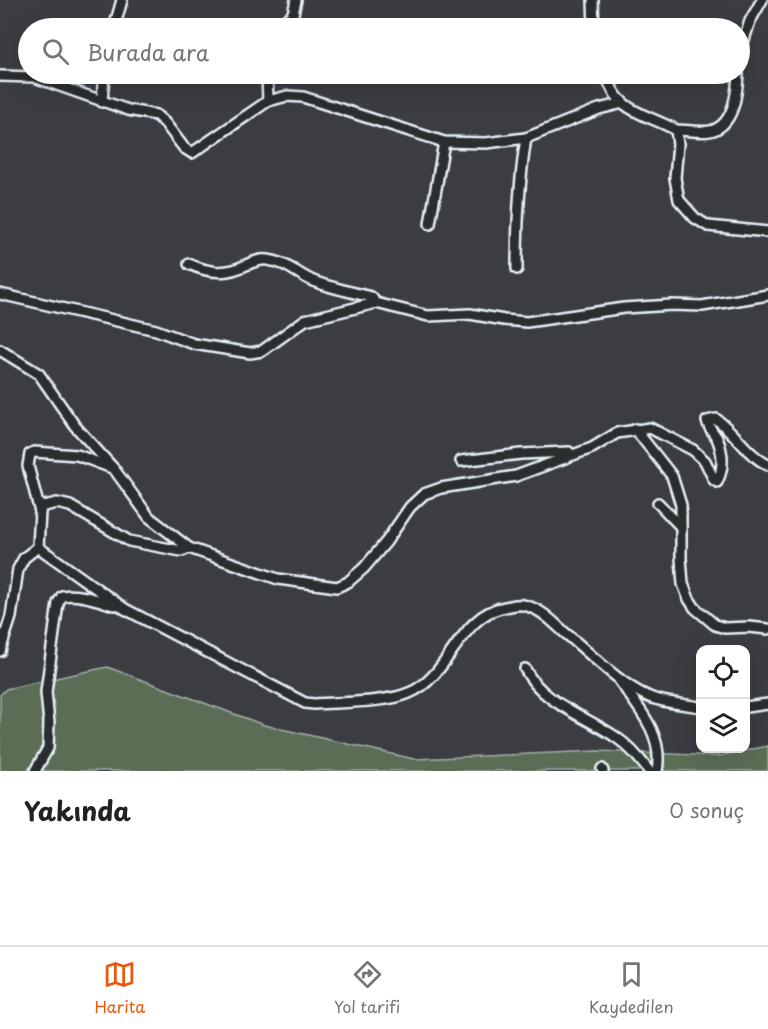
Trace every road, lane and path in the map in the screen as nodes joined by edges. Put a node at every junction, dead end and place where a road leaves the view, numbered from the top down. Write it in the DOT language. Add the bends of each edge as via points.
graph roads {
  1 [pos="122,0"];
  2 [pos="296,0"];
  3 [pos="593,0"];
  4 [pos="762,0"];
  5 [pos="117,18"];
  6 [pos="288,18"];
  7 [pos="594,18"];
  8 [pos="750,21"];
  9 [pos="0,75"];
  10 [pos="18,76"];
  11 [pos="53,84"];
  12 [pos="103,84"];
  13 [pos="267,84"];
  14 [pos="611,84"];
  15 [pos="736,84"];
  16 [pos="268,101"];
  17 [pos="102,102"];
  18 [pos="623,103"];
  19 [pos="676,130"];
  20 [pos="526,138"];
  21 [pos="444,142"];
  22 [pos="430,224"];
  23 [pos="768,232"];
  24 [pos="189,264"];
  25 [pos="517,269"];
  26 [pos="0,294"];
  27 [pos="768,296"];
  28 [pos="376,303"];
  29 [pos="0,350"];
  30 [pos="635,429"];
  31 [pos="580,452"];
  32 [pos="461,461"];
  33 [pos="768,465"];
  34 [pos="114,469"];
  35 [pos="658,503"];
  36 [pos="40,512"];
  37 [pos="681,527"];
  38 [pos="38,547"];
  39 [pos="189,548"];
  40 [pos="123,607"];
  41 [pos="768,629"];
  42 [pos="0,651"];
  43 [pos="525,669"];
  44 [pos="614,674"];
  45 [pos="768,704"];
  46 [pos="696,706"];
  47 [pos="750,706"];
  48 [pos="36,771"];
  49 [pos="649,771"];
  50 [pos="657,771"];
  1 -- 5 [label="street"];
  2 -- 6 [label="street"];
  3 -- 7 [label="street"];
  4 -- 8 [label="street"];
  9 -- 10 [label="street"];
  11 -- 17 [label="street"];
  12 -- 17 [label="street"];
  13 -- 16 [label="street"];
  14 -- 18 [label="street"];
  15 -- 19 [label="street" via="732,109 722,127 709,131"];
  16 -- 17 [label="street" via="192,153 156,115"];
  16 -- 21 [label="street" via="303,97"];
  18 -- 19 [label="street" via="634,113"];
  18 -- 20 [label="street"];
  19 -- 23 [label="street" via="675,178 679,200 695,218 708,226"];
  20 -- 21 [label="street" via="486,143"];
  20 -- 25 [label="street" via="517,218"];
  21 -- 22 [label="street"];
  24 -- 28 [label="street" via="222,273 266,259 288,265 315,282 371,297"];
  26 -- 28 [label="street" via="156,330 194,344 250,353 262,351 305,320"];
  27 -- 28 [label="street" via="702,306 624,308 527,322 470,314 428,316"];
  29 -- 34 [label="street" via="39,374 75,426"];
  30 -- 31 [label="street" via="617,433"];
  30 -- 33 [label="street" via="650,428 693,450 717,482 722,472 721,453 706,421 716,419"];
  30 -- 37 [label="street" via="672,476 681,505"];
  31 -- 32 [label="street"];
  31 -- 39 [label="street" via="516,476 424,494 364,568 337,586 278,579"];
  34 -- 36 [label="street" via="77,455 32,452 28,466"];
  34 -- 39 [label="street" via="149,517"];
  35 -- 37 [label="street"];
  36 -- 38 [label="street"];
  36 -- 39 [label="street" via="40,507 57,503 70,506 129,541 181,551"];
  37 -- 41 [label="street" via="684,584 695,608 715,626"];
  38 -- 40 [label="street"];
  38 -- 42 [label="street" via="18,569"];
  40 -- 44 [label="street" via="305,703 408,694 435,675 462,636 483,616 497,608 521,604 539,610"];
  40 -- 48 [label="street" via="82,596 62,596 58,603 46,692 48,748"];
  43 -- 49 [label="street" via="532,683 561,707 617,738"];
  44 -- 46 [label="street" via="648,697"];
  44 -- 50 [label="street" via="653,730 659,752"];
  45 -- 47 [label="street"];
}
